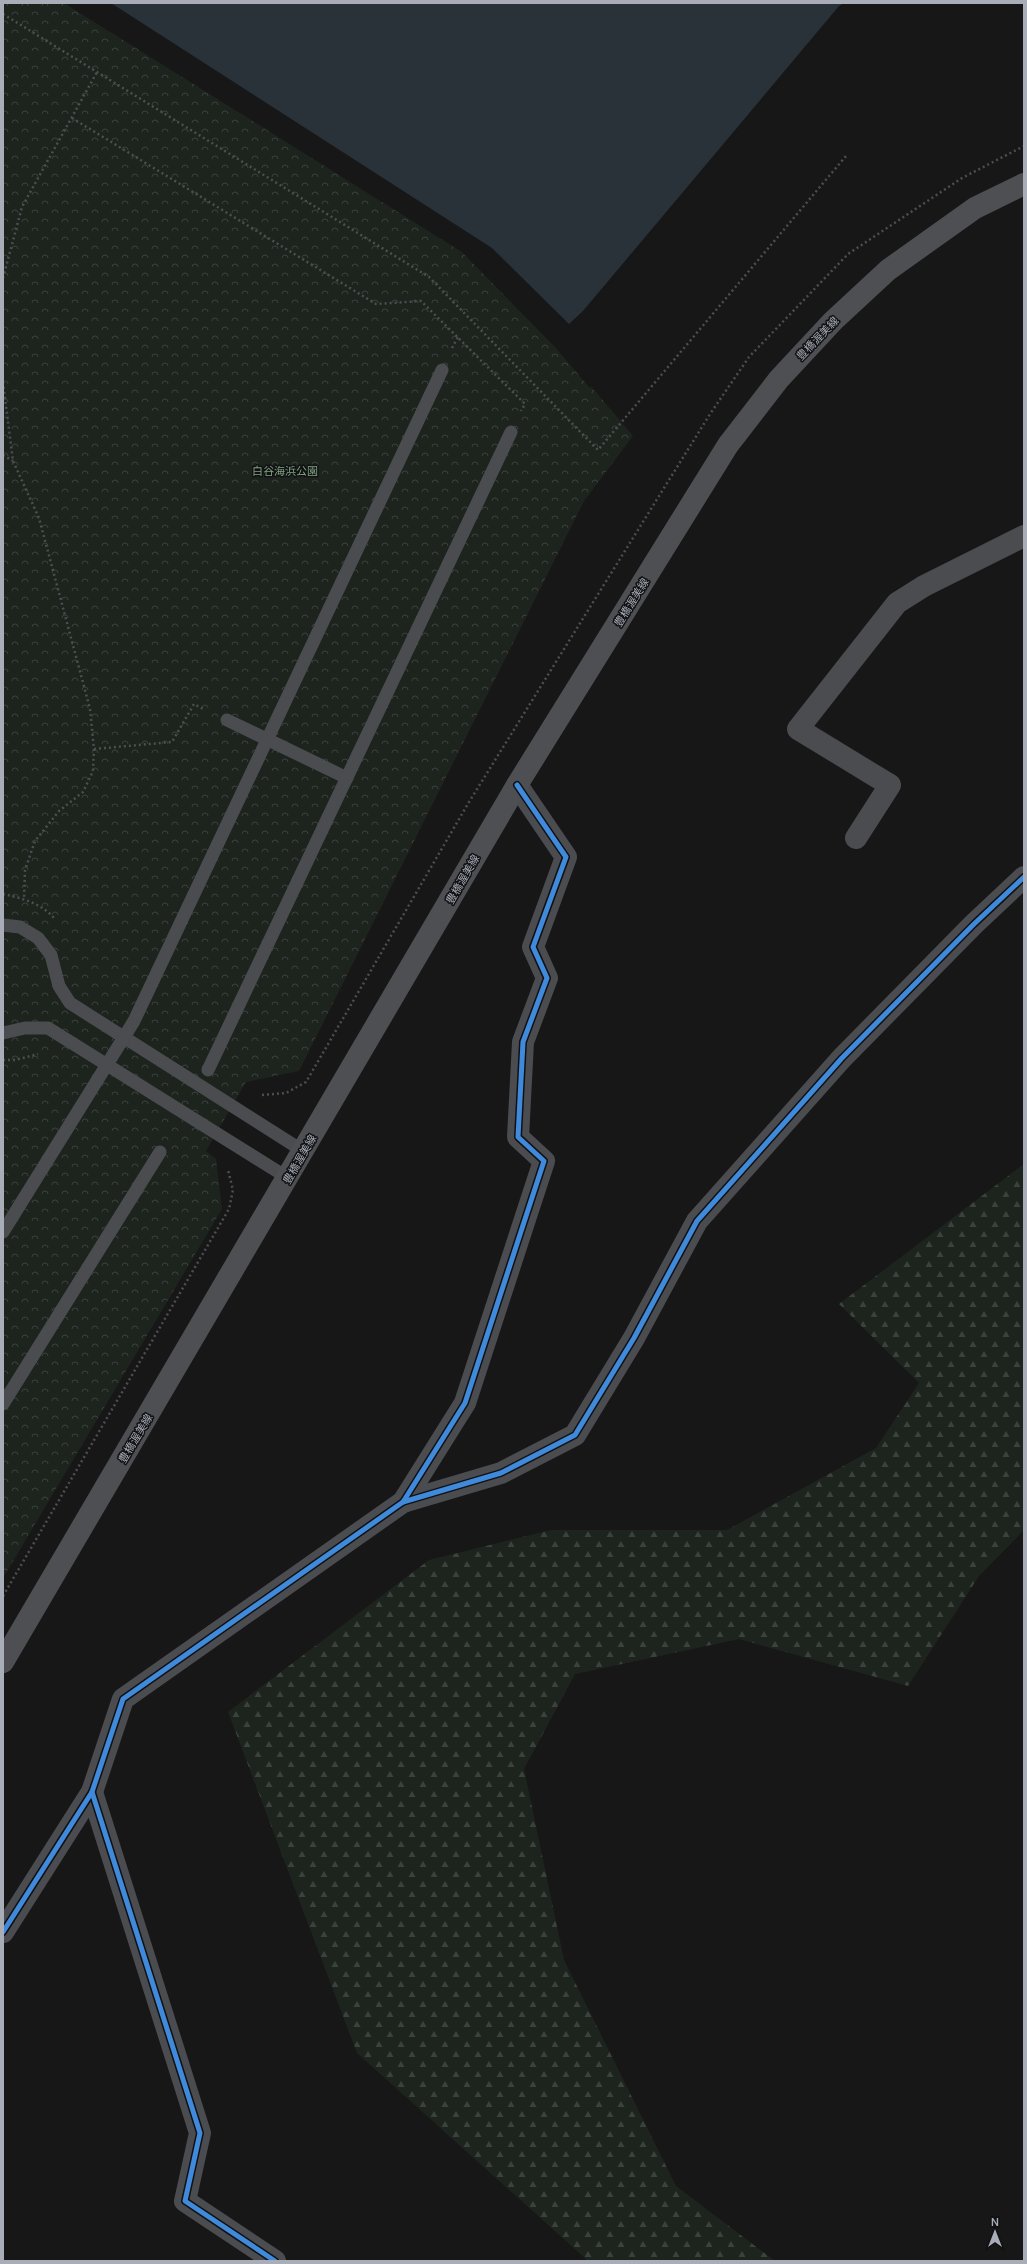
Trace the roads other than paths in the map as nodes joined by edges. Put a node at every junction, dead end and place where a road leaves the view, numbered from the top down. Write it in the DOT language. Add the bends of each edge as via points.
graph roads {
  1 [pos="1024,184"];
  2 [pos="442,370"];
  3 [pos="512,432"];
  4 [pos="1024,536"];
  5 [pos="227,720"];
  6 [pos="267,739"];
  7 [pos="347,778"];
  8 [pos="517,785"];
  9 [pos="856,838"];
  10 [pos="1024,877"];
  11 [pos="3,924"];
  12 [pos="3,1033"];
  13 [pos="124,1037"];
  14 [pos="107,1065"];
  15 [pos="208,1070"];
  16 [pos="303,1151"];
  17 [pos="160,1152"];
  18 [pos="288,1178"];
  19 [pos="3,1232"];
  20 [pos="3,1404"];
  21 [pos="403,1502"];
  22 [pos="3,1662"];
  23 [pos="92,1792"];
  24 [pos="3,1932"];
  25 [pos="275,2261"];
  1 -- 8 [label="main road, 豊橋渥美線" via="975,208 888,270 833,321 779,378 728,446"];
  2 -- 6 [label="lane"];
  3 -- 7 [label="lane"];
  4 -- 9 [label="street" via="897,602 798,729 890,785"];
  5 -- 6 [label="lane"];
  6 -- 7 [label="lane"];
  6 -- 13 [label="lane" via="134,1021"];
  7 -- 15 [label="lane"];
  8 -- 16 [label="main road, 豊橋渥美線"];
  8 -- 21 [label="street" via="566,858 533,947 547,978 523,1042 518,1137 544,1161 464,1403"];
  10 -- 21 [label="street" via="842,1058 698,1221 634,1338 575,1435 501,1473"];
  11 -- 13 [label="lane" via="20,927 38,938 51,955 59,986 70,1003"];
  12 -- 14 [label="lane" via="25,1028 48,1028"];
  13 -- 14 [label="lane"];
  13 -- 16 [label="lane"];
  14 -- 18 [label="lane"];
  14 -- 19 [label="lane"];
  16 -- 18 [label="main road, 豊橋渥美線"];
  17 -- 20 [label="lane"];
  18 -- 22 [label="main road, 豊橋渥美線"];
  21 -- 23 [label="street" via="123,1700"];
  23 -- 24 [label="street"];
  23 -- 25 [label="street" via="200,2133 185,2201"];
}
